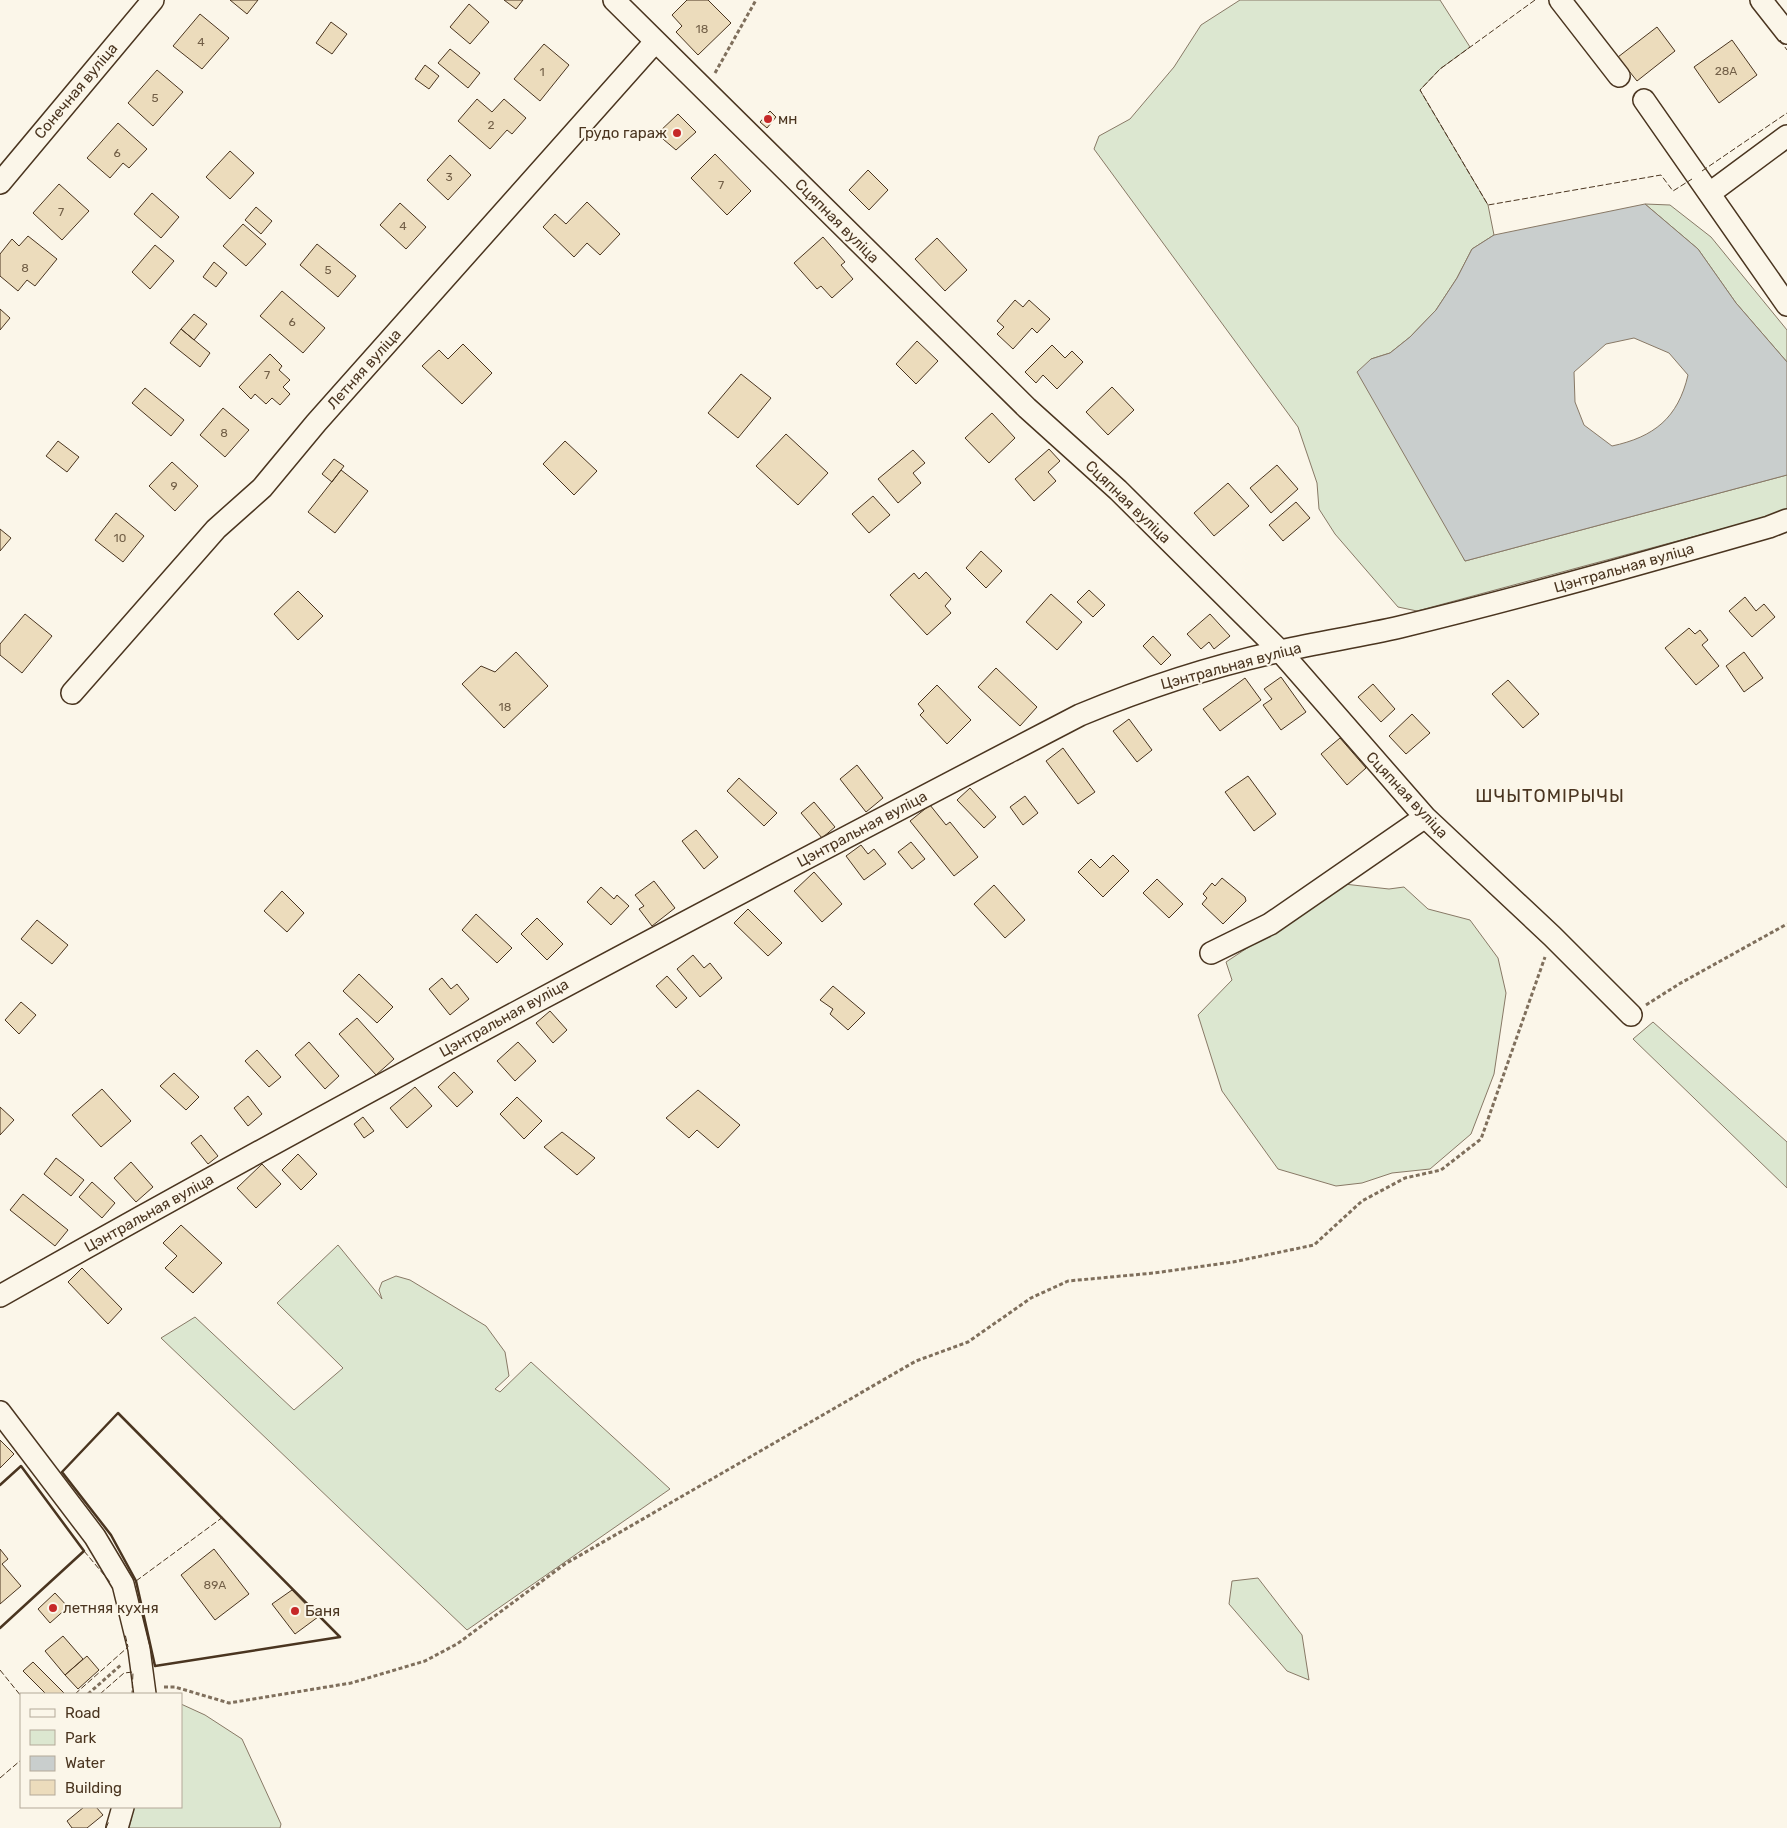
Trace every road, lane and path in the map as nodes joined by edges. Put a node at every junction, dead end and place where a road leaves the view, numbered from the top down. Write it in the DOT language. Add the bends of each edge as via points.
graph roads {
  1 [pos="153,0"];
  2 [pos="614,0"];
  3 [pos="756,0"];
  4 [pos="1560,0"];
  5 [pos="1761,0"];
  6 [pos="1787,33"];
  7 [pos="656,42"];
  8 [pos="1619,76"];
  9 [pos="705,91"];
  10 [pos="1644,100"];
  11 [pos="1787,136"];
  12 [pos="0,183"];
  13 [pos="1710,193"];
  14 [pos="1787,305"];
  15 [pos="1787,520"];
  16 [pos="1280,651"];
  17 [pos="72,693"];
  18 [pos="1425,817"];
  19 [pos="1787,924"];
  20 [pos="1552,936"];
  21 [pos="1211,953"];
  22 [pos="1631,1015"];
  23 [pos="0,1296"];
  24 [pos="0,1412"];
  25 [pos="139,1649"];
  26 [pos="145,1691"];
  27 [pos="89,1693"];
  28 [pos="123,1808"];
  29 [pos="117,1828"];
  1 -- 12 [label="street, Сонечная вуліца"];
  2 -- 7 [label="street, Сцяпная вуліца"];
  3 -- 9 [label="path"];
  4 -- 8 [label="street"];
  5 -- 6 [label="street"];
  7 -- 9 [label="street, Сцяпная вуліца"];
  7 -- 17 [label="street, Летняя вуліца" via="323,415 262,488 216,529"];
  9 -- 16 [label="street, Сцяпная вуліца"];
  10 -- 13 [label="street"];
  11 -- 13 [label="street"];
  13 -- 14 [label="street"];
  15 -- 16 [label="street, Цэнтральная вуліца" via="1560,586 1398,627"];
  16 -- 18 [label="street, Сцяпная вуліца"];
  16 -- 23 [label="street, Цэнтральная вуліца" via="1181,677 1080,715 599,966"];
  18 -- 20 [label="street, Сцяпная вуліца"];
  18 -- 21 [label="street" via="1270,924"];
  19 -- 22 [label="path" via="1679,984"];
  20 -- 22 [label="street, Сцяпная вуліца"];
  20 -- 26 [label="path" via="1482,1139 1441,1170 1405,1178 1362,1201 1314,1246 1216,1265 1068,1280 1031,1298 968,1342 916,1361 565,1564 457,1644 425,1661 352,1683 229,1703 175,1687"];
  24 -- 25 [label="street" via="95,1537 123,1584"];
  25 -- 26 [label="street"];
  25 -- 27 [label="path"];
  28 -- 29 [label="street"];
}
